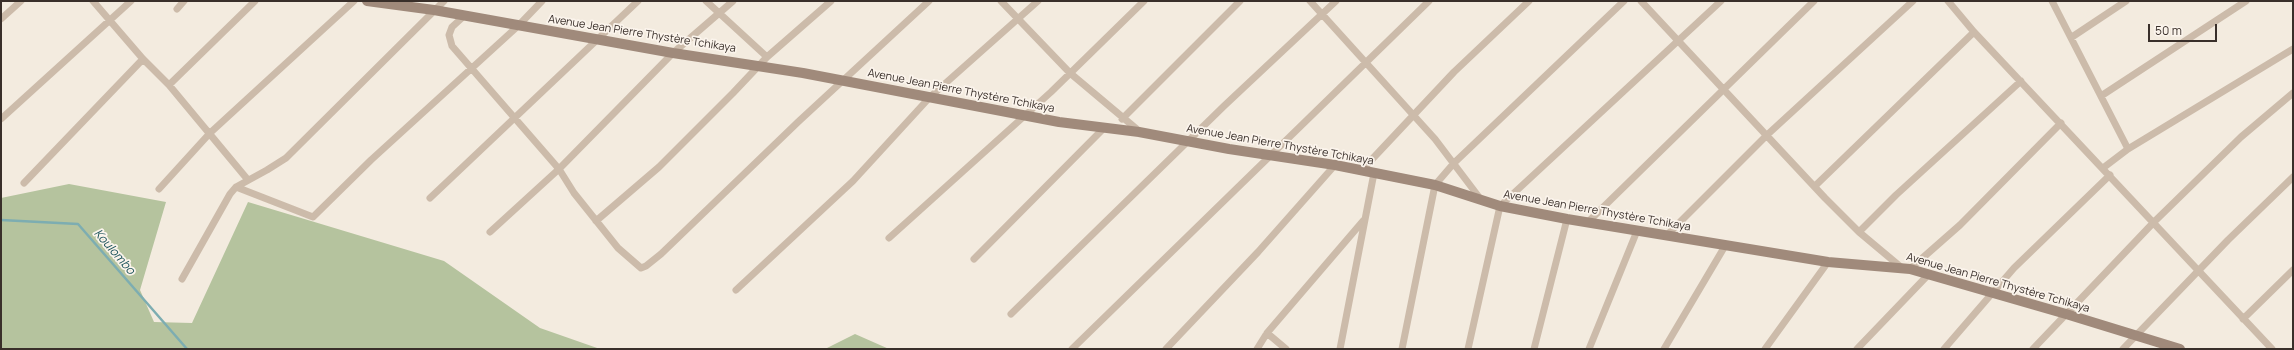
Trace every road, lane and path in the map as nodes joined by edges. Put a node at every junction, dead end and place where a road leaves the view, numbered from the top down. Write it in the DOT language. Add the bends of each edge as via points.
graph roads {
  1 [pos="21,1"];
  2 [pos="93,1"];
  3 [pos="131,1"];
  4 [pos="184,1"];
  5 [pos="255,1"];
  6 [pos="354,1"];
  7 [pos="367,1"];
  8 [pos="444,1"];
  9 [pos="542,1"];
  10 [pos="638,1"];
  11 [pos="706,1"];
  12 [pos="733,1"];
  13 [pos="831,1"];
  14 [pos="929,1"];
  15 [pos="1001,1"];
  16 [pos="1038,1"];
  17 [pos="1144,1"];
  18 [pos="1240,1"];
  19 [pos="1310,1"];
  20 [pos="1336,1"];
  21 [pos="1429,1"];
  22 [pos="1529,1"];
  23 [pos="1624,1"];
  24 [pos="1641,1"];
  25 [pos="1721,1"];
  26 [pos="1814,1"];
  27 [pos="1913,1"];
  28 [pos="1948,1"];
  29 [pos="2052,1"];
  30 [pos="2126,1"];
  31 [pos="2246,1"];
  32 [pos="415,4"];
  33 [pos="177,9"];
  34 [pos="434,10"];
  35 [pos="719,13"];
  36 [pos="1321,14"];
  37 [pos="464,16"];
  38 [pos="1,19"];
  39 [pos="1018,19"];
  40 [pos="111,20"];
  41 [pos="518,26"];
  42 [pos="1974,32"];
  43 [pos="2072,37"];
  44 [pos="598,40"];
  45 [pos="1679,40"];
  46 [pos="2293,49"];
  47 [pos="673,53"];
  48 [pos="767,57"];
  49 [pos="143,59"];
  50 [pos="1365,64"];
  51 [pos="759,65"];
  52 [pos="471,69"];
  53 [pos="1070,73"];
  54 [pos="846,80"];
  55 [pos="2021,81"];
  56 [pos="169,85"];
  57 [pos="1722,90"];
  58 [pos="2293,93"];
  59 [pos="2101,96"];
  60 [pos="930,97"];
  61 [pos="1414,115"];
  62 [pos="1025,116"];
  63 [pos="515,117"];
  64 [pos="1,119"];
  65 [pos="1122,119"];
  66 [pos="2061,123"];
  67 [pos="1105,127"];
  68 [pos="1139,132"];
  69 [pos="210,133"];
  70 [pos="1767,135"];
  71 [pos="1189,142"];
  72 [pos="2128,149"];
  73 [pos="1271,154"];
  74 [pos="1454,163"];
  75 [pos="1335,165"];
  76 [pos="2103,168"];
  77 [pos="559,169"];
  78 [pos="1361,171"];
  79 [pos="1374,173"];
  80 [pos="2110,175"];
  81 [pos="2293,177"];
  82 [pos="248,180"];
  83 [pos="24,183"];
  84 [pos="1435,185"];
  85 [pos="1815,186"];
  86 [pos="236,187"];
  87 [pos="159,189"];
  88 [pos="430,198"];
  89 [pos="1482,201"];
  90 [pos="1500,206"];
  91 [pos="1567,219"];
  92 [pos="596,221"];
  93 [pos="1363,221"];
  94 [pos="2154,222"];
  95 [pos="1586,223"];
  96 [pos="1637,231"];
  97 [pos="490,232"];
  98 [pos="1859,232"];
  99 [pos="1667,236"];
  100 [pos="889,238"];
  101 [pos="1725,246"];
  102 [pos="974,259"];
  103 [pos="1828,262"];
  104 [pos="1906,269"];
  105 [pos="2293,270"];
  106 [pos="2200,271"];
  107 [pos="1928,275"];
  108 [pos="182,280"];
  109 [pos="736,290"];
  110 [pos="1991,293"];
  111 [pos="1011,314"];
  112 [pos="2066,314"];
  113 [pos="2243,319"];
  114 [pos="1267,334"];
  115 [pos="2135,336"];
  116 [pos="1072,349"];
  117 [pos="1166,349"];
  118 [pos="1257,349"];
  119 [pos="1286,349"];
  120 [pos="1340,349"];
  121 [pos="1402,349"];
  122 [pos="1468,349"];
  123 [pos="1534,349"];
  124 [pos="1589,349"];
  125 [pos="1664,349"];
  126 [pos="1765,349"];
  127 [pos="1857,349"];
  128 [pos="1944,349"];
  129 [pos="2033,349"];
  130 [pos="2123,349"];
  131 [pos="2180,349"];
  132 [pos="2272,349"];
  1 -- 38 [label="street"];
  2 -- 40 [label="street"];
  3 -- 40 [label="street"];
  4 -- 33 [label="street"];
  5 -- 56 [label="street"];
  6 -- 69 [label="street"];
  7 -- 32 [label="street, Avenue Jean Pierre Thystère Tchikaya"];
  8 -- 34 [label="street"];
  9 -- 41 [label="street"];
  10 -- 44 [label="street"];
  11 -- 35 [label="street"];
  12 -- 35 [label="street"];
  13 -- 48 [label="street"];
  14 -- 54 [label="street"];
  15 -- 39 [label="street"];
  16 -- 39 [label="street"];
  17 -- 53 [label="street"];
  18 -- 65 [label="street"];
  19 -- 36 [label="street"];
  20 -- 36 [label="street"];
  21 -- 50 [label="street"];
  22 -- 61 [label="street" via="1454,72"];
  23 -- 74 [label="street"];
  24 -- 45 [label="street"];
  25 -- 45 [label="street"];
  26 -- 57 [label="street"];
  27 -- 70 [label="street"];
  28 -- 42 [label="street"];
  29 -- 43 [label="street"];
  30 -- 43 [label="street"];
  31 -- 59 [label="street"];
  32 -- 34 [label="street, Avenue Jean Pierre Thystère Tchikaya"];
  34 -- 37 [label="street, Avenue Jean Pierre Thystère Tchikaya"];
  34 -- 82 [label="street" via="286,158"];
  35 -- 47 [label="street"];
  35 -- 48 [label="street"];
  36 -- 50 [label="street"];
  36 -- 71 [label="street"];
  37 -- 41 [label="street, Avenue Jean Pierre Thystère Tchikaya"];
  37 -- 52 [label="street" via="452,27 449,40"];
  39 -- 53 [label="street"];
  39 -- 60 [label="street"];
  40 -- 49 [label="street"];
  40 -- 64 [label="street"];
  41 -- 44 [label="street, Avenue Jean Pierre Thystère Tchikaya"];
  41 -- 52 [label="street"];
  42 -- 55 [label="street"];
  42 -- 85 [label="street"];
  43 -- 59 [label="street"];
  44 -- 47 [label="street, Avenue Jean Pierre Thystère Tchikaya"];
  44 -- 63 [label="street"];
  45 -- 57 [label="street"];
  45 -- 90 [label="street"];
  46 -- 72 [label="street"];
  47 -- 51 [label="street, Avenue Jean Pierre Thystère Tchikaya"];
  47 -- 77 [label="street"];
  48 -- 51 [label="street"];
  49 -- 56 [label="street"];
  49 -- 83 [label="street"];
  50 -- 61 [label="street"];
  50 -- 73 [label="street"];
  51 -- 54 [label="street, Avenue Jean Pierre Thystère Tchikaya"];
  51 -- 92 [label="street" via="658,167"];
  52 -- 63 [label="street"];
  52 -- 86 [label="street" via="313,217"];
  53 -- 62 [label="street"];
  53 -- 65 [label="street"];
  54 -- 60 [label="street, Avenue Jean Pierre Thystère Tchikaya"];
  54 -- 92 [label="street" via="646,266 641,268 631,261"];
  55 -- 66 [label="street"];
  55 -- 98 [label="street" via="1913,178"];
  56 -- 69 [label="street"];
  57 -- 70 [label="street"];
  57 -- 95 [label="street"];
  58 -- 94 [label="street" via="2241,137"];
  59 -- 72 [label="street"];
  60 -- 62 [label="street, Avenue Jean Pierre Thystère Tchikaya"];
  60 -- 109 [label="street" via="848,186"];
  61 -- 74 [label="street"];
  61 -- 78 [label="street"];
  62 -- 67 [label="street, Avenue Jean Pierre Thystère Tchikaya"];
  62 -- 100 [label="street"];
  63 -- 77 [label="street"];
  63 -- 88 [label="street"];
  65 -- 68 [label="street"];
  66 -- 76 [label="street"];
  66 -- 104 [label="street" via="1960,225"];
  67 -- 68 [label="street, Avenue Jean Pierre Thystère Tchikaya"];
  67 -- 102 [label="street"];
  68 -- 71 [label="street, Avenue Jean Pierre Thystère Tchikaya"];
  69 -- 82 [label="street"];
  69 -- 87 [label="street"];
  70 -- 85 [label="street"];
  70 -- 99 [label="street"];
  71 -- 73 [label="street, Avenue Jean Pierre Thystère Tchikaya"];
  71 -- 111 [label="street"];
  72 -- 76 [label="street"];
  73 -- 75 [label="street, Avenue Jean Pierre Thystère Tchikaya"];
  73 -- 116 [label="street"];
  74 -- 84 [label="street"];
  74 -- 89 [label="street"];
  75 -- 78 [label="street, Avenue Jean Pierre Thystère Tchikaya"];
  75 -- 117 [label="street" via="1258,252"];
  76 -- 80 [label="street"];
  77 -- 92 [label="street"];
  77 -- 97 [label="street"];
  78 -- 79 [label="street, Avenue Jean Pierre Thystère Tchikaya"];
  79 -- 84 [label="street, Avenue Jean Pierre Thystère Tchikaya"];
  79 -- 93 [label="street"];
  80 -- 94 [label="street"];
  80 -- 110 [label="street" via="2040,240"];
  81 -- 106 [label="street"];
  82 -- 86 [label="street"];
  84 -- 89 [label="street, Avenue Jean Pierre Thystère Tchikaya"];
  84 -- 121 [label="street"];
  85 -- 98 [label="street"];
  86 -- 108 [label="street"];
  89 -- 90 [label="street, Avenue Jean Pierre Thystère Tchikaya"];
  90 -- 91 [label="street, Avenue Jean Pierre Thystère Tchikaya"];
  90 -- 122 [label="street"];
  91 -- 95 [label="street, Avenue Jean Pierre Thystère Tchikaya"];
  91 -- 123 [label="street"];
  93 -- 114 [label="street"];
  93 -- 120 [label="street"];
  94 -- 106 [label="street"];
  94 -- 112 [label="street"];
  95 -- 96 [label="street, Avenue Jean Pierre Thystère Tchikaya"];
  96 -- 99 [label="street, Avenue Jean Pierre Thystère Tchikaya"];
  96 -- 124 [label="street"];
  98 -- 104 [label="street"];
  99 -- 101 [label="street, Avenue Jean Pierre Thystère Tchikaya"];
  101 -- 103 [label="street, Avenue Jean Pierre Thystère Tchikaya"];
  101 -- 125 [label="street"];
  103 -- 104 [label="street, Avenue Jean Pierre Thystère Tchikaya"];
  103 -- 126 [label="street"];
  104 -- 107 [label="street, Avenue Jean Pierre Thystère Tchikaya"];
  105 -- 113 [label="street"];
  106 -- 113 [label="street"];
  106 -- 115 [label="street"];
  107 -- 110 [label="street, Avenue Jean Pierre Thystère Tchikaya"];
  107 -- 127 [label="street"];
  110 -- 112 [label="street, Avenue Jean Pierre Thystère Tchikaya"];
  110 -- 128 [label="street"];
  112 -- 115 [label="street, Avenue Jean Pierre Thystère Tchikaya"];
  112 -- 129 [label="street"];
  113 -- 132 [label="street"];
  114 -- 118 [label="street"];
  114 -- 119 [label="street"];
  115 -- 130 [label="street"];
  115 -- 131 [label="street, Avenue Jean Pierre Thystère Tchikaya"];
}
